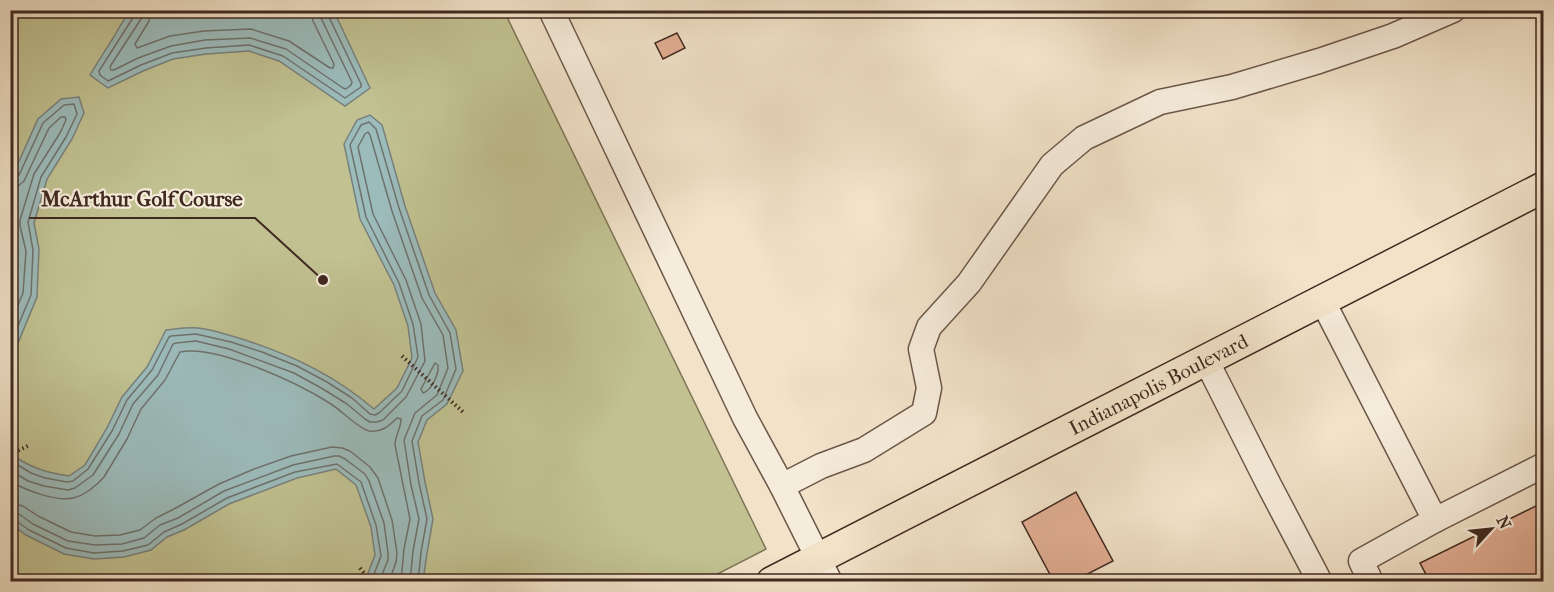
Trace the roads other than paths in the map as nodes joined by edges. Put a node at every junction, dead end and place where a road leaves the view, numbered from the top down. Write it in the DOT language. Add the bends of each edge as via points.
graph roads {
  1 [pos="551,10"];
  2 [pos="1453,10"];
  3 [pos="1544,187"];
  4 [pos="1322,300"];
  5 [pos="1206,360"];
  6 [pos="1544,465"];
  7 [pos="782,486"];
  8 [pos="1435,520"];
  9 [pos="824,570"];
  10 [pos="772,582"];
  11 [pos="1320,582"];
  12 [pos="1371,582"];
  1 -- 7 [label="lane" via="745,418"];
  2 -- 7 [label="lane" via="1319,61 1232,87 1160,102 1084,138 1052,165 969,283 929,327 921,348 929,388 924,413 864,450"];
  3 -- 4 [label="main road, Indianapolis Boulevard"];
  4 -- 5 [label="main road, Indianapolis Boulevard"];
  4 -- 8 [label="lane"];
  5 -- 9 [label="main road, Indianapolis Boulevard"];
  5 -- 11 [label="lane"];
  6 -- 8 [label="lane"];
  7 -- 9 [label="lane"];
  8 -- 12 [label="lane" via="1361,561"];
  9 -- 10 [label="main road, Indianapolis Boulevard"];
}
